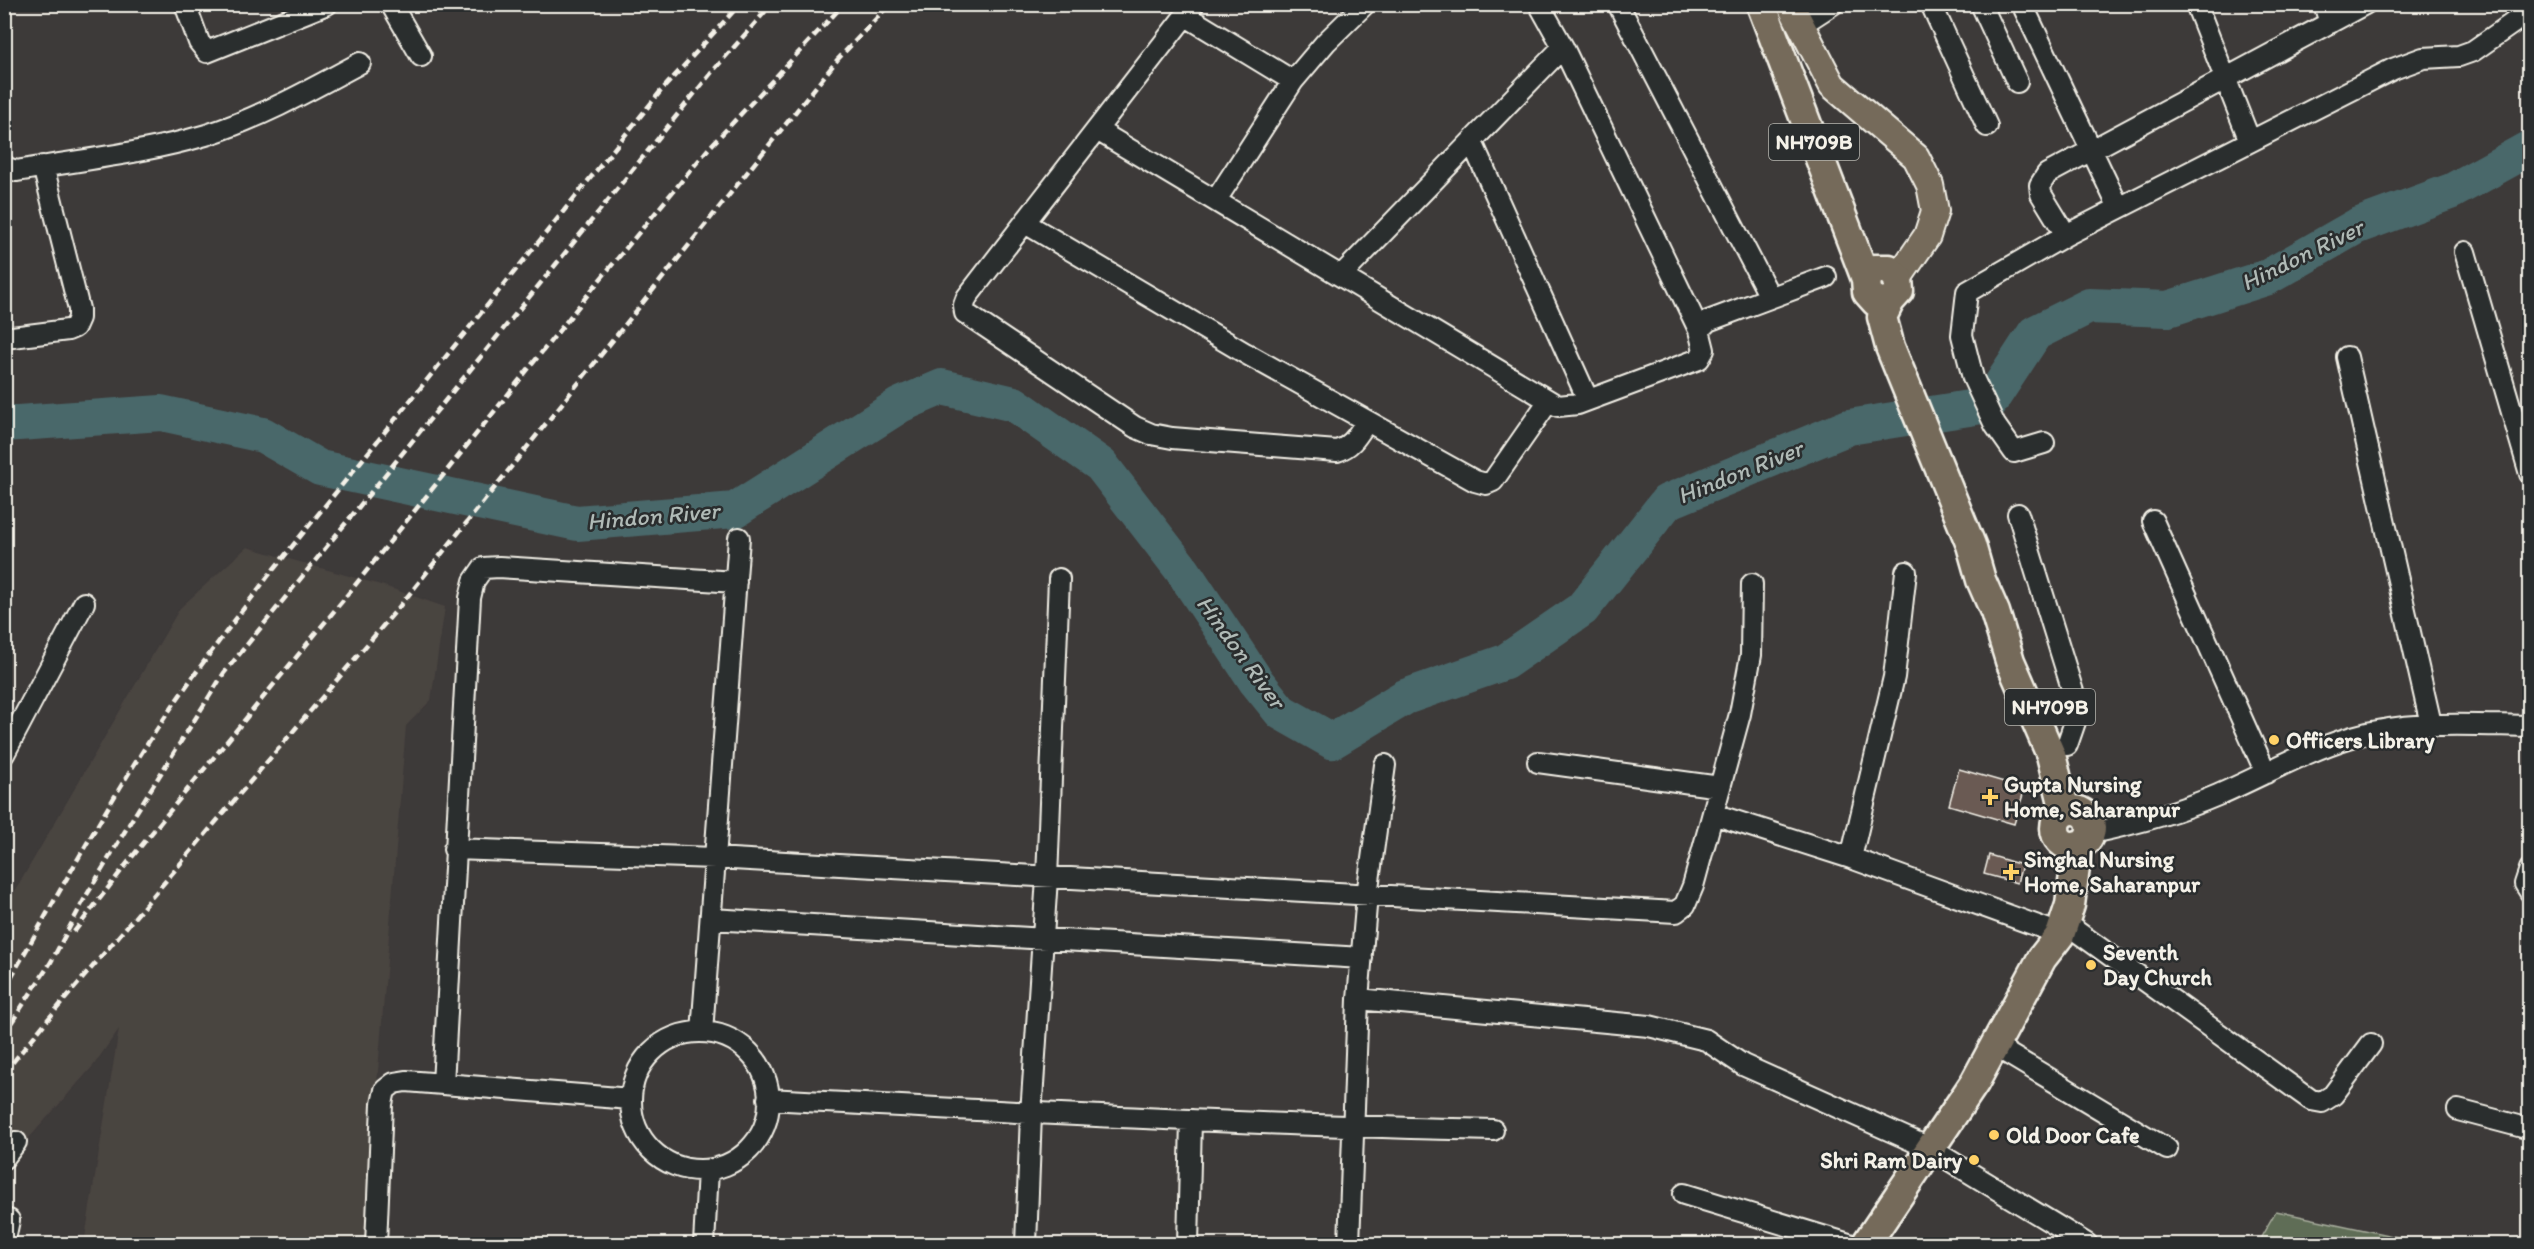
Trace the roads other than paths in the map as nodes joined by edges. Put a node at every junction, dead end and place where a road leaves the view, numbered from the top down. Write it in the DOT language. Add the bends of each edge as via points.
graph roads {
  1 [pos="185,4"];
  2 [pos="327,4"];
  3 [pos="391,4"];
  4 [pos="1365,4"];
  5 [pos="1539,4"];
  6 [pos="1618,4"];
  7 [pos="1761,4"];
  8 [pos="1833,4"];
  9 [pos="1931,4"];
  10 [pos="1981,4"];
  11 [pos="2022,4"];
  12 [pos="2196,4"];
  13 [pos="2365,4"];
  14 [pos="2529,5"];
  15 [pos="1190,10"];
  16 [pos="2327,14"];
  17 [pos="1795,15"];
  18 [pos="1563,47"];
  19 [pos="421,56"];
  20 [pos="360,63"];
  21 [pos="2224,79"];
  22 [pos="1293,81"];
  23 [pos="2017,82"];
  24 [pos="1987,126"];
  25 [pos="1097,130"];
  26 [pos="2250,141"];
  27 [pos="1472,142"];
  28 [pos="2091,150"];
  29 [pos="4,165"];
  30 [pos="43,166"];
  31 [pos="1216,200"];
  32 [pos="2119,208"];
  33 [pos="1025,223"];
  34 [pos="2066,235"];
  35 [pos="2465,252"];
  36 [pos="1341,276"];
  37 [pos="1826,278"];
  38 [pos="1894,290"];
  39 [pos="1770,297"];
  40 [pos="1699,330"];
  41 [pos="4,339"];
  42 [pos="2348,357"];
  43 [pos="1588,400"];
  44 [pos="1548,402"];
  45 [pos="1367,421"];
  46 [pos="2044,443"];
  47 [pos="2529,474"];
  48 [pos="2018,514"];
  49 [pos="2153,520"];
  50 [pos="740,538"];
  51 [pos="1906,572"];
  52 [pos="1059,579"];
  53 [pos="736,582"];
  54 [pos="1752,584"];
  55 [pos="84,603"];
  56 [pos="1995,612"];
  57 [pos="2431,724"];
  58 [pos="2529,726"];
  59 [pos="2067,745"];
  60 [pos="4,754"];
  61 [pos="1538,762"];
  62 [pos="1385,765"];
  63 [pos="2266,773"];
  64 [pos="1720,787"];
  65 [pos="1713,814"];
  66 [pos="2076,829"];
  67 [pos="454,849"];
  68 [pos="715,858"];
  69 [pos="1851,858"];
  70 [pos="2529,869"];
  71 [pos="1047,878"];
  72 [pos="2529,892"];
  73 [pos="1367,895"];
  74 [pos="711,919"];
  75 [pos="2056,926"];
  76 [pos="1043,940"];
  77 [pos="1362,958"];
  78 [pos="1358,999"];
  79 [pos="702,1032"];
  80 [pos="2371,1044"];
  81 [pos="1995,1046"];
  82 [pos="443,1084"];
  83 [pos="631,1099"];
  84 [pos="768,1099"];
  85 [pos="2458,1110"];
  86 [pos="1031,1114"];
  87 [pos="1191,1120"];
  88 [pos="1353,1127"];
  89 [pos="2529,1129"];
  90 [pos="1493,1130"];
  91 [pos="1929,1148"];
  92 [pos="2167,1149"];
  93 [pos="708,1170"];
  94 [pos="1684,1194"];
  95 [pos="9,1220"];
  96 [pos="4,1244"];
  97 [pos="376,1245"];
  98 [pos="704,1245"];
  99 [pos="1026,1245"];
  100 [pos="1188,1245"];
  101 [pos="1349,1245"];
  102 [pos="1849,1245"];
  103 [pos="1866,1245"];
  104 [pos="2087,1245"];
  1 -- 2 [label="street" via="199,42 207,52"];
  3 -- 19 [label="street"];
  4 -- 22 [label="street"];
  5 -- 18 [label="street"];
  6 -- 39 [label="street"];
  7 -- 38 [label="highway, NH709B" via="1866,279 1867,292 1883,303"];
  8 -- 17 [label="street"];
  9 -- 24 [label="street"];
  10 -- 23 [label="street"];
  11 -- 28 [label="street"];
  12 -- 21 [label="street"];
  13 -- 16 [label="street"];
  14 -- 26 [label="street" via="2513,23 2473,51 2411,61"];
  15 -- 22 [label="street"];
  15 -- 25 [label="street"];
  16 -- 21 [label="street"];
  17 -- 38 [label="main road" via="1832,85 1916,157 1930,185 1935,211 1927,236"];
  18 -- 27 [label="street"];
  18 -- 40 [label="street"];
  20 -- 30 [label="street" via="289,101 207,134 160,147"];
  21 -- 26 [label="street"];
  21 -- 28 [label="street"];
  22 -- 31 [label="street"];
  25 -- 31 [label="street"];
  25 -- 33 [label="street"];
  26 -- 32 [label="street"];
  27 -- 36 [label="street"];
  27 -- 43 [label="street"];
  28 -- 32 [label="street"];
  28 -- 34 [label="street" via="2047,174 2040,185 2041,194"];
  29 -- 30 [label="street" via="17,171"];
  30 -- 41 [label="street" via="79,318 75,327 68,330"];
  31 -- 36 [label="street"];
  32 -- 34 [label="street"];
  33 -- 45 [label="street"];
  33 -- 45 [label="street" via="967,297 965,314 1135,427 1172,438 1337,450 1354,441"];
  34 -- 46 [label="street" via="1967,292 1962,335 1973,378 1995,425 2014,452"];
  35 -- 47 [label="street"];
  36 -- 44 [label="street"];
  37 -- 39 [label="street"];
  38 -- 56 [label="highway, NH709B" via="1882,317 1890,347"];
  39 -- 40 [label="street" via="1708,321"];
  40 -- 43 [label="street" via="1704,350 1699,359"];
  42 -- 57 [label="street"];
  43 -- 44 [label="street" via="1568,406"];
  44 -- 45 [label="street" via="1493,481 1486,484"];
  48 -- 59 [label="street" via="2074,695 2076,719"];
  49 -- 63 [label="street"];
  50 -- 53 [label="street"];
  51 -- 69 [label="street" via="1894,677"];
  52 -- 71 [label="street"];
  53 -- 67 [label="street" via="483,568 474,581 470,598"];
  53 -- 68 [label="street"];
  54 -- 64 [label="street" via="1751,655"];
  55 -- 60 [label="street"];
  56 -- 59 [label="highway, NH709B" via="2024,655"];
  56 -- 66 [label="highway, NH709B" via="2006,652 2051,755"];
  57 -- 58 [label="street"];
  57 -- 63 [label="street" via="2352,737"];
  59 -- 66 [label="highway, NH709B"];
  61 -- 64 [label="street"];
  62 -- 73 [label="street"];
  63 -- 66 [label="street" via="2179,811 2134,824"];
  64 -- 65 [label="street"];
  65 -- 69 [label="street"];
  65 -- 73 [label="street" via="1693,886 1685,905 1676,912"];
  66 -- 75 [label="highway, NH709B"];
  67 -- 68 [label="street"];
  67 -- 82 [label="street"];
  68 -- 71 [label="street"];
  68 -- 74 [label="street"];
  69 -- 75 [label="street"];
  70 -- 72 [label="street" via="2525,884"];
  71 -- 73 [label="street"];
  71 -- 76 [label="street"];
  73 -- 77 [label="street"];
  74 -- 76 [label="street"];
  74 -- 79 [label="street"];
  75 -- 80 [label="street" via="2312,1100 2322,1102 2333,1095"];
  75 -- 81 [label="highway, NH709B"];
  76 -- 77 [label="street"];
  76 -- 86 [label="street"];
  77 -- 78 [label="street"];
  78 -- 88 [label="street"];
  78 -- 91 [label="street" via="1677,1031 1706,1040 1743,1065"];
  79 -- 83 [label="street" via="681,1035 661,1044 645,1059 635,1077"];
  79 -- 84 [label="street" via="740,1045 755,1059 765,1077"];
  81 -- 91 [label="highway, NH709B"];
  81 -- 92 [label="street"];
  82 -- 83 [label="street"];
  82 -- 97 [label="street" via="406,1081 385,1090"];
  83 -- 93 [label="street" via="634,1123 645,1144 663,1160 684,1169"];
  84 -- 86 [label="street"];
  84 -- 93 [label="street" via="767,1118 746,1153 728,1165"];
  85 -- 89 [label="street"];
  86 -- 87 [label="street"];
  86 -- 99 [label="street"];
  87 -- 88 [label="street"];
  87 -- 100 [label="street"];
  88 -- 90 [label="street"];
  88 -- 101 [label="street"];
  91 -- 103 [label="highway, NH709B"];
  91 -- 104 [label="street"];
  93 -- 98 [label="street"];
  94 -- 102 [label="street"];
  95 -- 96 [label="street"];
}
